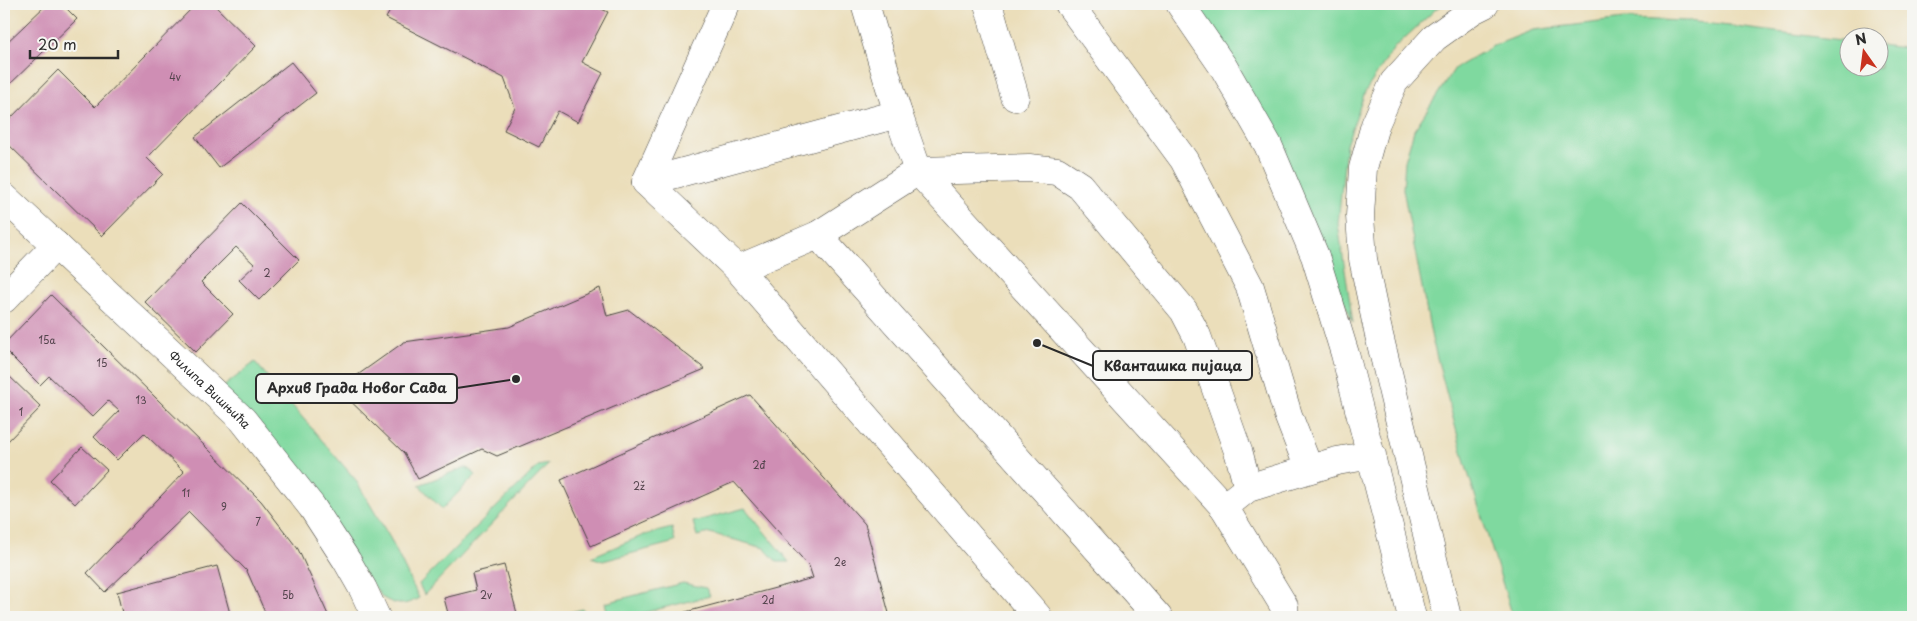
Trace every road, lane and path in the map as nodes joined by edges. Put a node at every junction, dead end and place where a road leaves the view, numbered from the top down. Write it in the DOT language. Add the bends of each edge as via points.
graph roads {
  1 [pos="726,4"];
  2 [pos="865,4"];
  3 [pos="988,4"];
  4 [pos="1069,4"];
  5 [pos="1180,4"];
  6 [pos="1485,4"];
  7 [pos="1015,97"];
  8 [pos="898,114"];
  9 [pos="918,171"];
  10 [pos="646,182"];
  11 [pos="4,197"];
  12 [pos="818,235"];
  13 [pos="56,245"];
  14 [pos="738,269"];
  15 [pos="6,291"];
  16 [pos="1372,455"];
  17 [pos="1309,470"];
  18 [pos="1248,488"];
  19 [pos="1224,507"];
  20 [pos="1283,613"];
  21 [pos="376,617"];
  22 [pos="1038,617"];
  23 [pos="1158,617"];
  24 [pos="1412,617"];
  25 [pos="1447,617"];
  1 -- 10 [label="main road"];
  2 -- 8 [label="main road"];
  3 -- 7 [label="main road"];
  4 -- 17 [label="main road" via="1184,160 1246,279 1288,415"];
  5 -- 16 [label="main road" via="1224,68 1268,145 1291,196 1316,256"];
  6 -- 25 [label="main road" via="1434,38 1394,82 1375,125 1363,168 1360,216 1363,260 1380,339"];
  8 -- 9 [label="main road"];
  8 -- 10 [label="main road"];
  9 -- 12 [label="main road"];
  9 -- 18 [label="main road" via="1029,168 1057,171 1080,186 1184,311 1197,336"];
  9 -- 19 [label="main road"];
  10 -- 14 [label="main road"];
  11 -- 13 [label="main road, Филипа Вишњића"];
  12 -- 14 [label="main road"];
  12 -- 23 [label="main road"];
  13 -- 15 [label="main road"];
  13 -- 21 [label="main road, Филипа Вишњића" via="243,420 312,506 347,561"];
  14 -- 22 [label="main road"];
  16 -- 17 [label="main road"];
  16 -- 24 [label="main road"];
  17 -- 18 [label="main road"];
  18 -- 19 [label="main road"];
  19 -- 20 [label="main road"];
}
